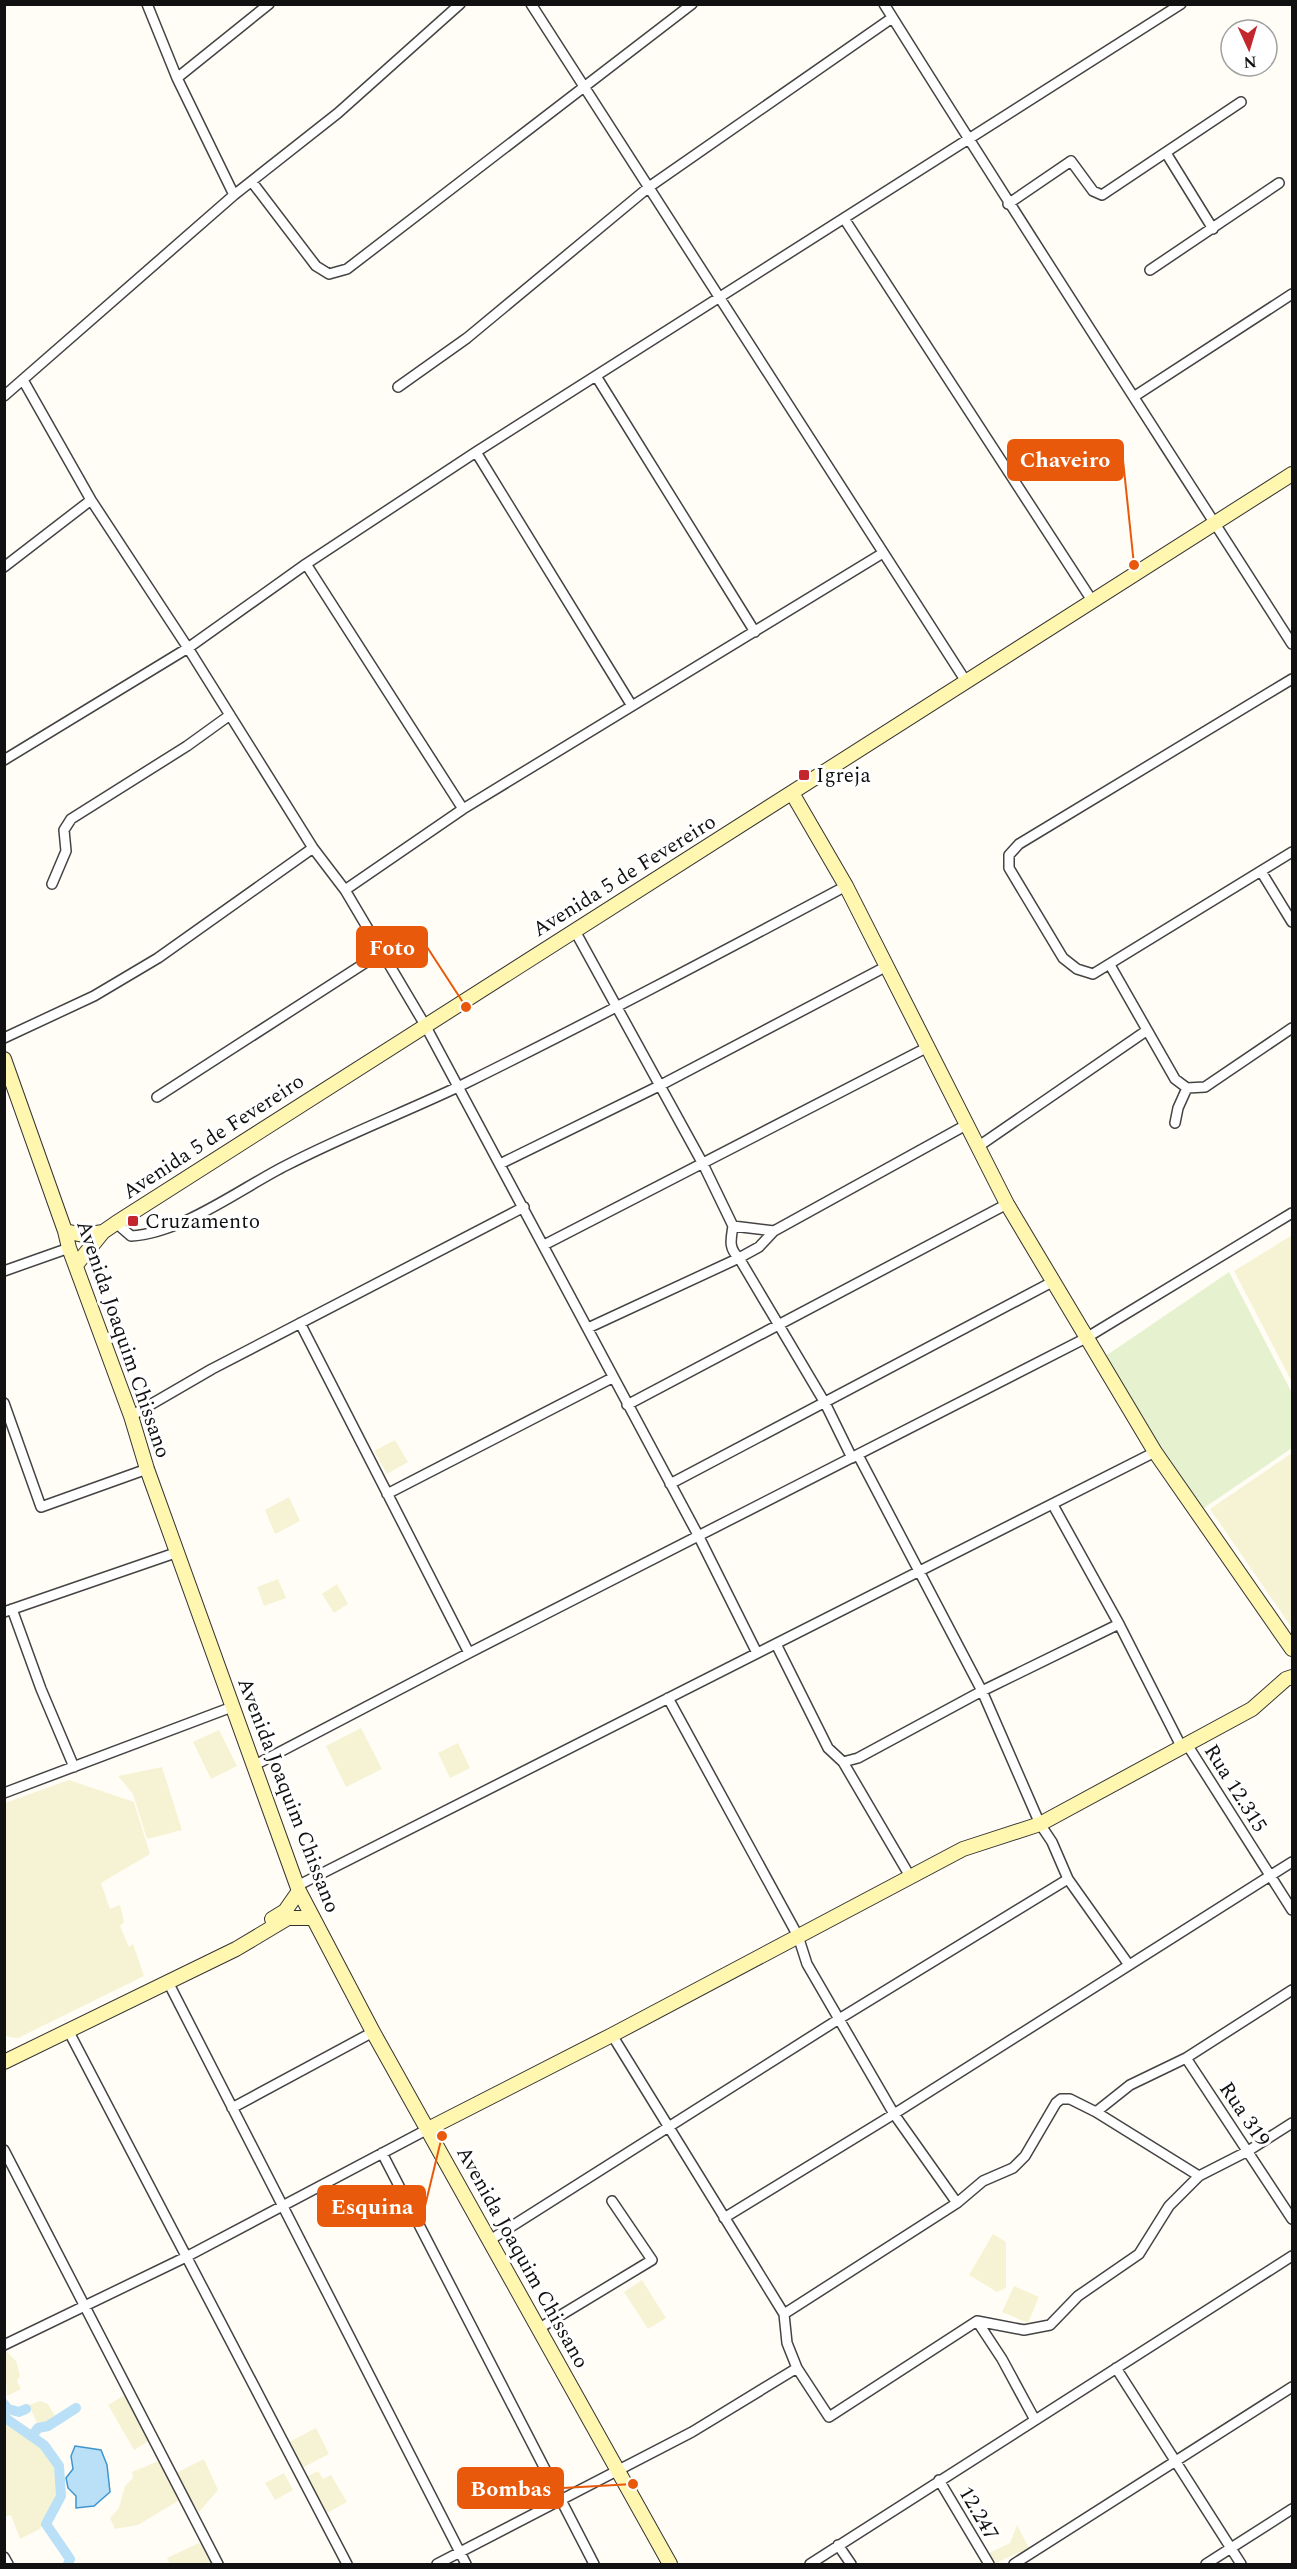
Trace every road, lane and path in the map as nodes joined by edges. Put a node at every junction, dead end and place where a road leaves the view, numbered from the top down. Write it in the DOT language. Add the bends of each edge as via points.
graph roads {
  1 [pos="147,4"];
  2 [pos="269,4"];
  3 [pos="460,4"];
  4 [pos="531,4"];
  5 [pos="692,4"];
  6 [pos="884,4"];
  7 [pos="1181,4"];
  8 [pos="892,18"];
  9 [pos="177,78"];
  10 [pos="584,86"];
  11 [pos="1241,102"];
  12 [pos="970,140"];
  13 [pos="1166,153"];
  14 [pos="252,182"];
  15 [pos="1279,183"];
  16 [pos="649,187"];
  17 [pos="234,195"];
  18 [pos="1008,204"];
  19 [pos="845,220"];
  20 [pos="1213,229"];
  21 [pos="1150,270"];
  22 [pos="1293,294"];
  23 [pos="722,298"];
  24 [pos="596,376"];
  25 [pos="23,380"];
  26 [pos="398,387"];
  27 [pos="4,396"];
  28 [pos="1135,396"];
  29 [pos="476,452"];
  30 [pos="1293,474"];
  31 [pos="91,500"];
  32 [pos="1215,524"];
  33 [pos="883,554"];
  34 [pos="306,564"];
  35 [pos="4,567"];
  36 [pos="1093,602"];
  37 [pos="755,632"];
  38 [pos="1293,644"];
  39 [pos="188,648"];
  40 [pos="1293,679"];
  41 [pos="967,683"];
  42 [pos="632,706"];
  43 [pos="230,715"];
  44 [pos="4,760"];
  45 [pos="792,793"];
  46 [pos="463,809"];
  47 [pos="314,848"];
  48 [pos="1293,852"];
  49 [pos="1262,873"];
  50 [pos="52,884"];
  51 [pos="846,886"];
  52 [pos="345,890"];
  53 [pos="1293,922"];
  54 [pos="575,931"];
  55 [pos="382,952"];
  56 [pos="1110,965"];
  57 [pos="888,966"];
  58 [pos="619,1008"];
  59 [pos="425,1025"];
  60 [pos="1293,1028"];
  61 [pos="1146,1031"];
  62 [pos="4,1038"];
  63 [pos="928,1047"];
  64 [pos="4,1059"];
  65 [pos="659,1086"];
  66 [pos="458,1087"];
  67 [pos="1187,1088"];
  68 [pos="157,1097"];
  69 [pos="1175,1124"];
  70 [pos="966,1125"];
  71 [pos="978,1146"];
  72 [pos="500,1164"];
  73 [pos="703,1164"];
  74 [pos="1007,1204"];
  75 [pos="524,1207"];
  76 [pos="1293,1213"];
  77 [pos="120,1221"];
  78 [pos="733,1226"];
  79 [pos="65,1231"];
  80 [pos="103,1232"];
  81 [pos="774,1232"];
  82 [pos="544,1245"];
  83 [pos="69,1248"];
  84 [pos="739,1258"];
  85 [pos="76,1265"];
  86 [pos="4,1271"];
  87 [pos="1054,1281"];
  88 [pos="300,1323"];
  89 [pos="780,1326"];
  90 [pos="588,1328"];
  91 [pos="1086,1338"];
  92 [pos="612,1378"];
  93 [pos="4,1403"];
  94 [pos="825,1403"];
  95 [pos="627,1405"];
  96 [pos="131,1416"];
  97 [pos="1155,1452"];
  98 [pos="855,1456"];
  99 [pos="147,1469"];
  100 [pos="670,1484"];
  101 [pos="387,1494"];
  102 [pos="1053,1505"];
  103 [pos="698,1535"];
  104 [pos="178,1552"];
  105 [pos="920,1573"];
  106 [pos="8,1611"];
  107 [pos="1119,1624"];
  108 [pos="776,1644"];
  109 [pos="1293,1649"];
  110 [pos="469,1653"];
  111 [pos="756,1653"];
  112 [pos="1293,1677"];
  113 [pos="982,1691"];
  114 [pos="668,1698"];
  115 [pos="232,1707"];
  116 [pos="1185,1747"];
  117 [pos="843,1762"];
  118 [pos="253,1766"];
  119 [pos="74,1767"];
  120 [pos="4,1793"];
  121 [pos="1040,1824"];
  122 [pos="1293,1862"];
  123 [pos="1270,1877"];
  124 [pos="911,1878"];
  125 [pos="1068,1879"];
  126 [pos="298,1889"];
  127 [pos="1293,1910"];
  128 [pos="312,1918"];
  129 [pos="798,1936"];
  130 [pos="221,1955"];
  131 [pos="1129,1965"];
  132 [pos="168,1982"];
  133 [pos="1293,1990"];
  134 [pos="839,2019"];
  135 [pos="69,2032"];
  136 [pos="373,2032"];
  137 [pos="612,2035"];
  138 [pos="4,2053"];
  139 [pos="20,2055"];
  140 [pos="1186,2058"];
  141 [pos="4,2062"];
  142 [pos="232,2108"];
  143 [pos="1096,2112"];
  144 [pos="894,2114"];
  145 [pos="1293,2122"];
  146 [pos="669,2128"];
  147 [pos="428,2129"];
  148 [pos="4,2150"];
  149 [pos="1248,2151"];
  150 [pos="382,2153"];
  151 [pos="1200,2176"];
  152 [pos="612,2200"];
  153 [pos="957,2203"];
  154 [pos="284,2206"];
  155 [pos="724,2218"];
  156 [pos="1293,2219"];
  157 [pos="490,2240"];
  158 [pos="1293,2256"];
  159 [pos="186,2257"];
  160 [pos="84,2305"];
  161 [pos="784,2314"];
  162 [pos="977,2321"];
  163 [pos="538,2329"];
  164 [pos="4,2345"];
  165 [pos="797,2368"];
  166 [pos="1116,2368"];
  167 [pos="1293,2387"];
  168 [pos="1035,2420"];
  169 [pos="1177,2461"];
  170 [pos="617,2469"];
  171 [pos="939,2480"];
  172 [pos="561,2500"];
  173 [pos="1293,2509"];
  174 [pos="838,2545"];
  175 [pos="1230,2549"];
  176 [pos="460,2552"];
  177 [pos="4,2557"];
  178 [pos="8,2565"];
  179 [pos="218,2565"];
  180 [pos="347,2565"];
  181 [pos="437,2565"];
  182 [pos="466,2565"];
  183 [pos="594,2565"];
  184 [pos="670,2565"];
  185 [pos="810,2565"];
  186 [pos="851,2565"];
  187 [pos="988,2565"];
  188 [pos="1014,2565"];
  189 [pos="1206,2565"];
  190 [pos="1241,2565"];
  1 -- 9 [label="street"];
  2 -- 9 [label="street"];
  3 -- 14 [label="street" via="338,113"];
  4 -- 10 [label="street"];
  5 -- 10 [label="street"];
  6 -- 8 [label="street"];
  7 -- 12 [label="street"];
  8 -- 12 [label="street"];
  8 -- 16 [label="street"];
  9 -- 17 [label="street"];
  10 -- 14 [label="street" via="347,269 329,274 316,266"];
  10 -- 16 [label="street"];
  11 -- 13 [label="street"];
  12 -- 18 [label="street"];
  12 -- 19 [label="street"];
  13 -- 18 [label="street" via="1102,195 1093,191 1071,160"];
  13 -- 20 [label="street"];
  14 -- 17 [label="street"];
  15 -- 20 [label="street"];
  16 -- 23 [label="street"];
  16 -- 26 [label="street" via="467,338"];
  17 -- 25 [label="street"];
  18 -- 28 [label="street"];
  19 -- 23 [label="street"];
  19 -- 36 [label="street"];
  20 -- 21 [label="street"];
  22 -- 28 [label="street"];
  23 -- 24 [label="street"];
  23 -- 33 [label="street"];
  24 -- 29 [label="street"];
  24 -- 37 [label="street"];
  25 -- 27 [label="street"];
  25 -- 31 [label="street"];
  28 -- 32 [label="street"];
  29 -- 34 [label="street"];
  29 -- 42 [label="street"];
  30 -- 32 [label="street, Avenida 5 de Fevereiro"];
  31 -- 35 [label="street"];
  31 -- 39 [label="street"];
  32 -- 36 [label="street, Avenida 5 de Fevereiro"];
  32 -- 38 [label="street"];
  33 -- 37 [label="street"];
  33 -- 41 [label="street"];
  34 -- 39 [label="street"];
  34 -- 46 [label="street"];
  36 -- 41 [label="street, Avenida 5 de Fevereiro"];
  37 -- 42 [label="street"];
  39 -- 43 [label="street"];
  39 -- 44 [label="street"];
  40 -- 56 [label="street" via="1019,844 1009,855 1009,868 1063,958 1077,969 1093,974"];
  41 -- 45 [label="street, Avenida 5 de Fevereiro"];
  42 -- 46 [label="street"];
  43 -- 47 [label="street"];
  43 -- 50 [label="street" via="70,819 64,830 66,850"];
  45 -- 51 [label="street"];
  45 -- 54 [label="street, Avenida 5 de Fevereiro"];
  46 -- 52 [label="street"];
  47 -- 52 [label="street"];
  47 -- 62 [label="street" via="158,958 94,996"];
  48 -- 49 [label="street"];
  49 -- 53 [label="street"];
  49 -- 56 [label="street"];
  51 -- 57 [label="street"];
  51 -- 58 [label="street"];
  52 -- 55 [label="street"];
  54 -- 58 [label="street"];
  54 -- 59 [label="street, Avenida 5 de Fevereiro"];
  55 -- 59 [label="street"];
  55 -- 68 [label="street"];
  56 -- 61 [label="street"];
  57 -- 63 [label="street"];
  57 -- 65 [label="street"];
  58 -- 65 [label="street"];
  58 -- 66 [label="street"];
  59 -- 66 [label="street"];
  59 -- 77 [label="street, Avenida 5 de Fevereiro"];
  60 -- 67 [label="street" via="1206,1087"];
  61 -- 67 [label="street" via="1174,1079"];
  61 -- 71 [label="street"];
  63 -- 70 [label="street"];
  63 -- 73 [label="street"];
  64 -- 79 [label="street, Avenida Joaquim Chissano"];
  65 -- 72 [label="street"];
  65 -- 73 [label="street"];
  66 -- 72 [label="street"];
  66 -- 77 [label="street" via="288,1164 158,1232 131,1236"];
  67 -- 69 [label="street"];
  70 -- 71 [label="street"];
  70 -- 81 [label="street"];
  71 -- 74 [label="street"];
  72 -- 75 [label="street"];
  73 -- 78 [label="street"];
  73 -- 82 [label="street"];
  74 -- 87 [label="street"];
  74 -- 89 [label="street"];
  75 -- 82 [label="street"];
  75 -- 88 [label="street"];
  76 -- 91 [label="street"];
  77 -- 80 [label="street, Avenida 5 de Fevereiro"];
  78 -- 81 [label="street"];
  78 -- 84 [label="street" via="730,1244"];
  79 -- 80 [label="street" via="83,1235"];
  79 -- 83 [label="street, Avenida Joaquim Chissano"];
  80 -- 85 [label="street, Avenida 5 de Fevereiro"];
  81 -- 84 [label="street" via="759,1247"];
  82 -- 90 [label="street"];
  83 -- 85 [label="street, Avenida Joaquim Chissano"];
  83 -- 86 [label="street"];
  84 -- 89 [label="street"];
  84 -- 90 [label="street"];
  85 -- 96 [label="street, Avenida Joaquim Chissano"];
  87 -- 91 [label="street"];
  87 -- 94 [label="street"];
  88 -- 96 [label="street"];
  88 -- 101 [label="street"];
  89 -- 94 [label="street"];
  89 -- 95 [label="street"];
  90 -- 92 [label="street"];
  91 -- 97 [label="street"];
  91 -- 98 [label="street"];
  92 -- 95 [label="street"];
  92 -- 101 [label="street"];
  93 -- 99 [label="street" via="41,1507"];
  94 -- 98 [label="street"];
  94 -- 100 [label="street"];
  95 -- 100 [label="street"];
  96 -- 99 [label="street, Avenida Joaquim Chissano"];
  97 -- 102 [label="street"];
  97 -- 109 [label="street"];
  98 -- 103 [label="street"];
  98 -- 105 [label="street"];
  99 -- 104 [label="street, Avenida Joaquim Chissano"];
  100 -- 103 [label="street"];
  101 -- 110 [label="street"];
  102 -- 105 [label="street"];
  102 -- 107 [label="street, Rua 12.315"];
  103 -- 110 [label="street"];
  103 -- 111 [label="street"];
  104 -- 106 [label="street"];
  104 -- 115 [label="street, Avenida Joaquim Chissano"];
  105 -- 108 [label="street"];
  105 -- 113 [label="street"];
  106 -- 119 [label="street"];
  107 -- 113 [label="street"];
  107 -- 116 [label="street, Rua 12.315"];
  108 -- 111 [label="street"];
  108 -- 117 [label="street" via="828,1748"];
  110 -- 118 [label="street"];
  111 -- 114 [label="street"];
  112 -- 116 [label="street" via="1252,1709"];
  113 -- 117 [label="street" via="858,1758"];
  113 -- 121 [label="street"];
  114 -- 126 [label="street"];
  114 -- 129 [label="street"];
  115 -- 118 [label="street, Avenida Joaquim Chissano"];
  115 -- 119 [label="street"];
  116 -- 121 [label="street"];
  116 -- 123 [label="street, Rua 12.315"];
  117 -- 124 [label="street"];
  118 -- 126 [label="street, Avenida Joaquim Chissano"];
  119 -- 120 [label="street"];
  121 -- 124 [label="street" via="963,1849"];
  121 -- 125 [label="street"];
  122 -- 123 [label="street"];
  123 -- 127 [label="street, Rua 12.315"];
  123 -- 131 [label="street"];
  124 -- 129 [label="street"];
  125 -- 131 [label="street"];
  125 -- 134 [label="street"];
  126 -- 128 [label="street, Avenida Joaquim Chissano"];
  126 -- 130 [label="street" via="285,1911"];
  128 -- 130 [label="street" via="288,1918"];
  128 -- 136 [label="street, Avenida Joaquim Chissano"];
  129 -- 134 [label="street" via="807,1964"];
  129 -- 137 [label="street"];
  130 -- 132 [label="street"];
  131 -- 144 [label="street"];
  132 -- 135 [label="street"];
  132 -- 142 [label="street"];
  133 -- 140 [label="street"];
  134 -- 144 [label="street"];
  134 -- 146 [label="street"];
  135 -- 139 [label="street"];
  135 -- 159 [label="street"];
  136 -- 142 [label="street"];
  136 -- 147 [label="street, Avenida Joaquim Chissano"];
  137 -- 146 [label="street"];
  137 -- 147 [label="street"];
  138 -- 139 [label="street"];
  139 -- 141 [label="street"];
  140 -- 143 [label="street" via="1130,2085"];
  140 -- 149 [label="street, Rua 319"];
  142 -- 154 [label="street"];
  143 -- 151 [label="street"];
  143 -- 153 [label="street" via="1070,2099 1061,2099 1025,2156 1013,2168 983,2181"];
  144 -- 153 [label="street"];
  144 -- 155 [label="street"];
  145 -- 149 [label="street"];
  146 -- 155 [label="street"];
  146 -- 157 [label="street"];
  147 -- 150 [label="street"];
  147 -- 157 [label="street, Avenida Joaquim Chissano"];
  148 -- 160 [label="street"];
  149 -- 151 [label="street"];
  149 -- 156 [label="street, Rua 319"];
  150 -- 154 [label="street"];
  150 -- 172 [label="street"];
  151 -- 162 [label="street" via="1169,2205 1139,2254 1078,2296 1050,2325 1024,2330"];
  152 -- 163 [label="street" via="652,2260"];
  153 -- 161 [label="street"];
  154 -- 159 [label="street"];
  154 -- 176 [label="street"];
  155 -- 161 [label="street"];
  157 -- 163 [label="street, Avenida Joaquim Chissano"];
  158 -- 166 [label="street"];
  159 -- 160 [label="street"];
  159 -- 180 [label="street"];
  160 -- 164 [label="street"];
  160 -- 179 [label="street"];
  161 -- 165 [label="street" via="787,2343"];
  162 -- 165 [label="street" via="829,2417"];
  162 -- 168 [label="street"];
  163 -- 170 [label="street, Avenida Joaquim Chissano"];
  165 -- 170 [label="street" via="692,2432"];
  166 -- 168 [label="street"];
  166 -- 169 [label="street"];
  167 -- 169 [label="street"];
  168 -- 171 [label="street"];
  169 -- 175 [label="street"];
  169 -- 188 [label="street"];
  170 -- 172 [label="street"];
  170 -- 184 [label="street, Avenida Joaquim Chissano"];
  171 -- 174 [label="street"];
  171 -- 187 [label="street, 12.247"];
  172 -- 176 [label="street"];
  172 -- 183 [label="street"];
  173 -- 175 [label="street"];
  174 -- 185 [label="street"];
  174 -- 186 [label="street"];
  175 -- 189 [label="street"];
  175 -- 190 [label="street"];
  176 -- 181 [label="street"];
  176 -- 182 [label="street"];
  177 -- 178 [label="street"];
}
